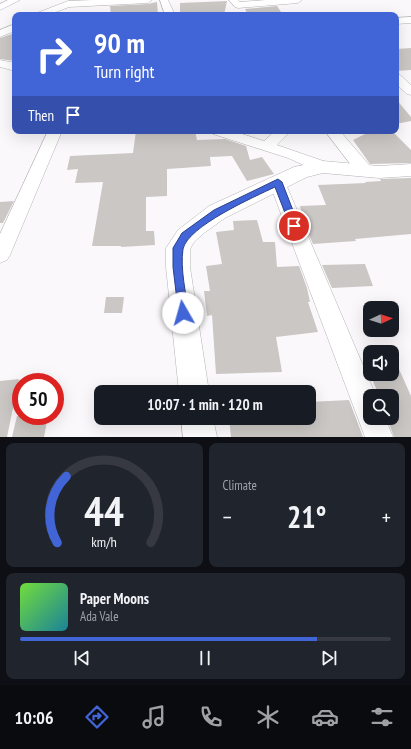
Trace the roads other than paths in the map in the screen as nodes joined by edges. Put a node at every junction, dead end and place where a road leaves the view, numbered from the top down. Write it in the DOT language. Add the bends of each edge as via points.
graph roads {
  1 [pos="16,0"];
  2 [pos="148,0"];
  3 [pos="164,0"];
  4 [pos="298,0"];
  5 [pos="236,3"];
  6 [pos="0,7"];
  7 [pos="48,12"];
  8 [pos="169,12"];
  9 [pos="241,12"];
  10 [pos="0,25"];
  11 [pos="12,28"];
  12 [pos="12,29"];
  13 [pos="0,34"];
  14 [pos="0,63"];
  15 [pos="12,66"];
  16 [pos="399,81"];
  17 [pos="411,91"];
  18 [pos="54,134"];
  19 [pos="228,134"];
  20 [pos="281,134"];
  21 [pos="334,134"];
  22 [pos="267,146"];
  23 [pos="323,167"];
  24 [pos="364,170"];
  25 [pos="411,170"];
  26 [pos="278,182"];
  27 [pos="2,245"];
  28 [pos="193,385"];
  29 [pos="363,396"];
  30 [pos="198,425"];
  31 [pos="375,425"];
  32 [pos="200,437"];
  33 [pos="379,437"];
  1 -- 6 [label="street"];
  2 -- 7 [label="street" via="68,4"];
  3 -- 8 [label="street"];
  4 -- 5 [label="street"];
  5 -- 9 [label="street"];
  10 -- 11 [label="street"];
  12 -- 13 [label="street"];
  14 -- 15 [label="street"];
  16 -- 17 [label="street"];
  18 -- 27 [label="street"];
  19 -- 22 [label="street"];
  20 -- 22 [label="street"];
  21 -- 24 [label="street"];
  22 -- 23 [label="street"];
  23 -- 24 [label="main road"];
  23 -- 26 [label="main road" via="301,172"];
  24 -- 25 [label="main road"];
  26 -- 28 [label="main road" via="217,212 186,236 178,248 179,282"];
  26 -- 29 [label="street"];
  30 -- 32 [label="main road"];
  31 -- 33 [label="street"];
}
